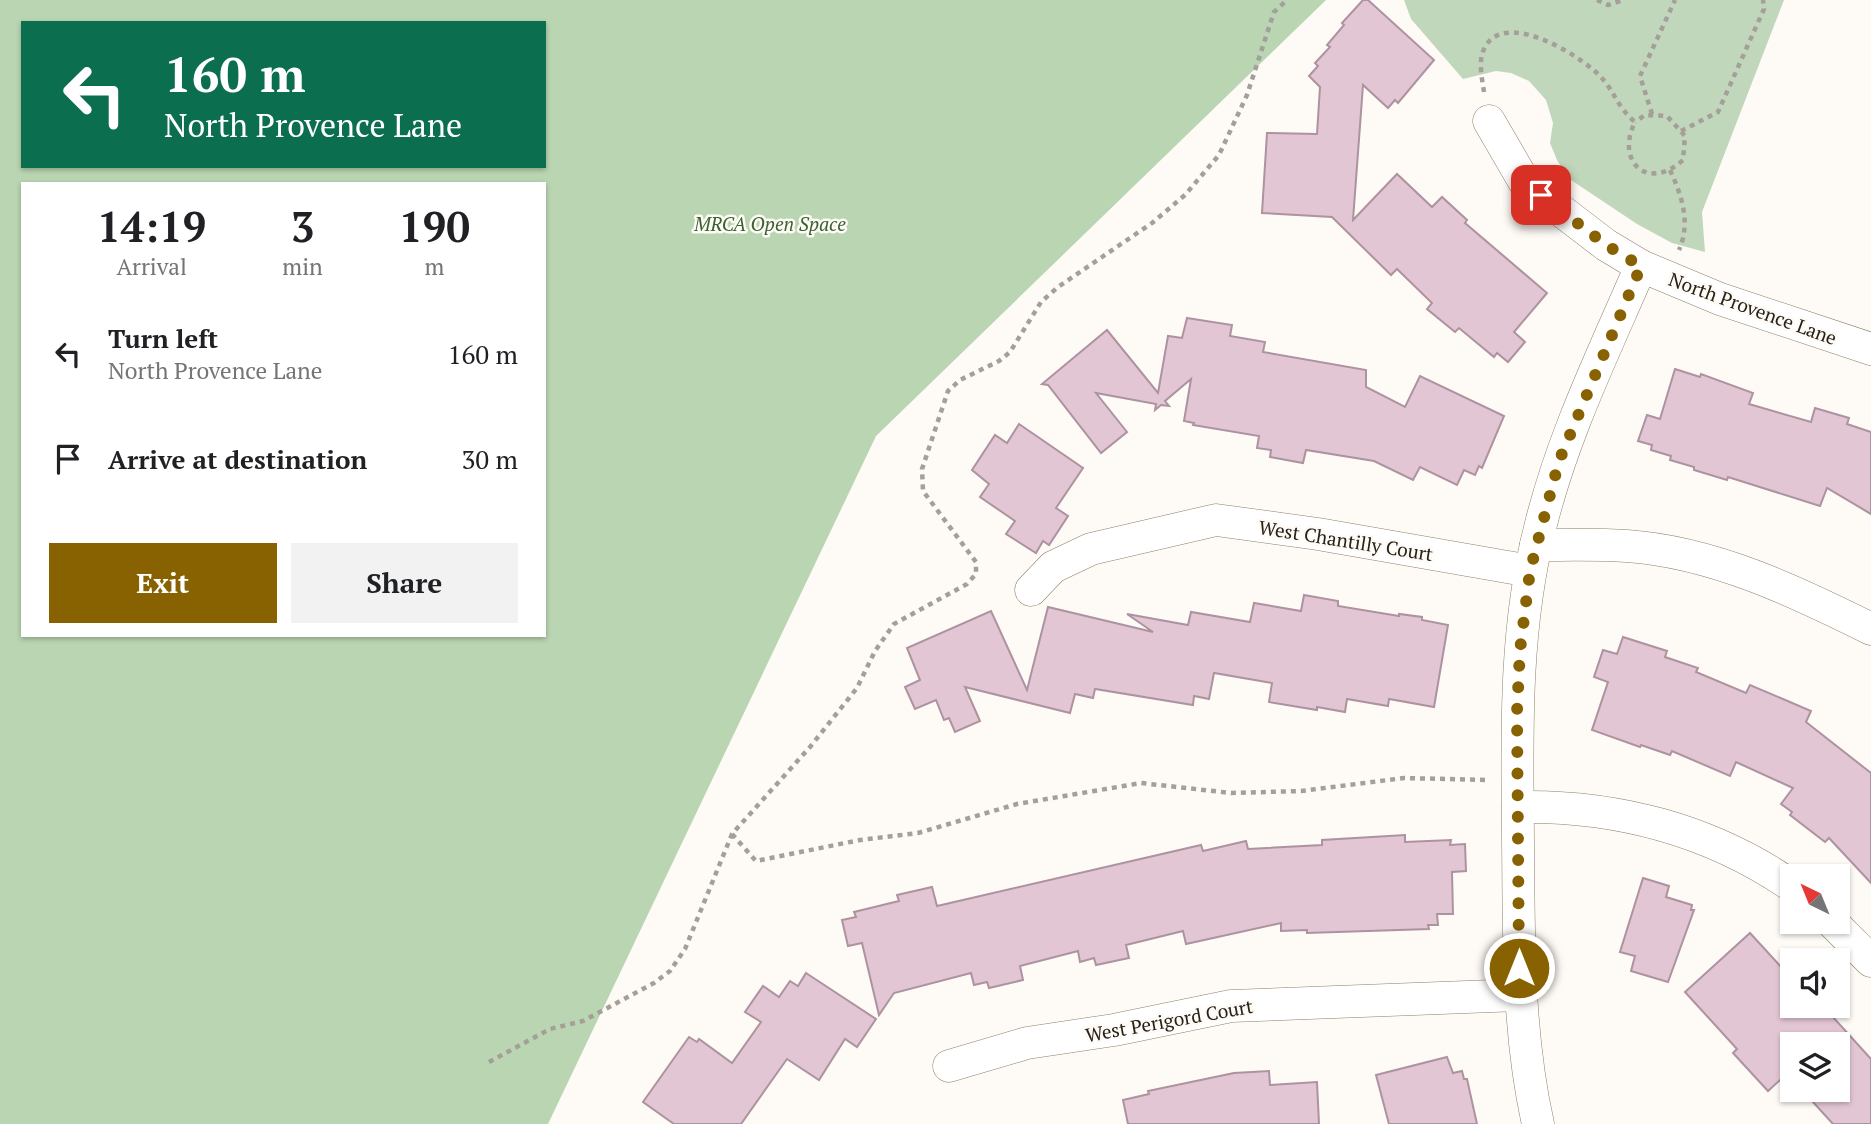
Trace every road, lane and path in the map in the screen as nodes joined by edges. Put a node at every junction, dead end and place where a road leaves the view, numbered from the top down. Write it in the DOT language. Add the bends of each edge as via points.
graph roads {
  1 [pos="1287,0"];
  2 [pos="1597,0"];
  3 [pos="1623,0"];
  4 [pos="1675,0"];
  5 [pos="1763,0"];
  6 [pos="1482,75"];
  7 [pos="1652,114"];
  8 [pos="1489,121"];
  9 [pos="1634,122"];
  10 [pos="1681,131"];
  11 [pos="1670,170"];
  12 [pos="1655,272"];
  13 [pos="1871,349"];
  14 [pos="1533,558"];
  15 [pos="1031,590"];
  16 [pos="1871,629"];
  17 [pos="1518,794"];
  18 [pos="732,834"];
  19 [pos="1780,878"];
  20 [pos="1844,934"];
  21 [pos="1871,961"];
  22 [pos="1519,995"];
  23 [pos="489,1062"];
  24 [pos="948,1066"];
  25 [pos="1538,1124"];
  1 -- 18 [label="path" via="1274,12 1247,95 1219,155 1185,195 1153,223 1058,287 1041,302 1010,352 948,391 922,469 923,491 976,562 976,573 967,584 894,624 857,688"];
  2 -- 3 [label="path" via="1608,5"];
  4 -- 7 [label="path" via="1640,76"];
  5 -- 10 [label="path" via="1764,9 1718,112"];
  6 -- 9 [label="path" via="1484,48 1506,30 1518,31 1568,52 1598,74"];
  7 -- 9 [label="path"];
  7 -- 10 [label="path" via="1667,116"];
  8 -- 12 [label="street, North Provence Lane" via="1525,183 1606,245"];
  9 -- 11 [label="path" via="1627,146 1632,162 1654,176"];
  10 -- 11 [label="path" via="1686,148 1683,160"];
  11 -- 12 [label="path" via="1680,189 1684,238"];
  12 -- 13 [label="street, North Provence Lane"];
  12 -- 14 [label="street" via="1559,461"];
  14 -- 15 [label="street, West Chantilly Court" via="1216,520 1091,549 1053,567"];
  14 -- 16 [label="street, West Chantilly Court" via="1629,546 1696,557 1773,583"];
  14 -- 17 [label="street" via="1518,670"];
  17 -- 18 [label="path" via="1404,778 1301,791 1231,793 1141,783 1017,804 918,833 756,861"];
  17 -- 19 [label="street" via="1644,819 1722,845"];
  17 -- 22 [label="street"];
  18 -- 23 [label="path" via="685,949 670,971 583,1021 550,1029"];
  20 -- 21 [label="street"];
  22 -- 24 [label="street, West Perigord Court" via="1231,1006 1027,1043"];
  22 -- 25 [label="street"];
}
